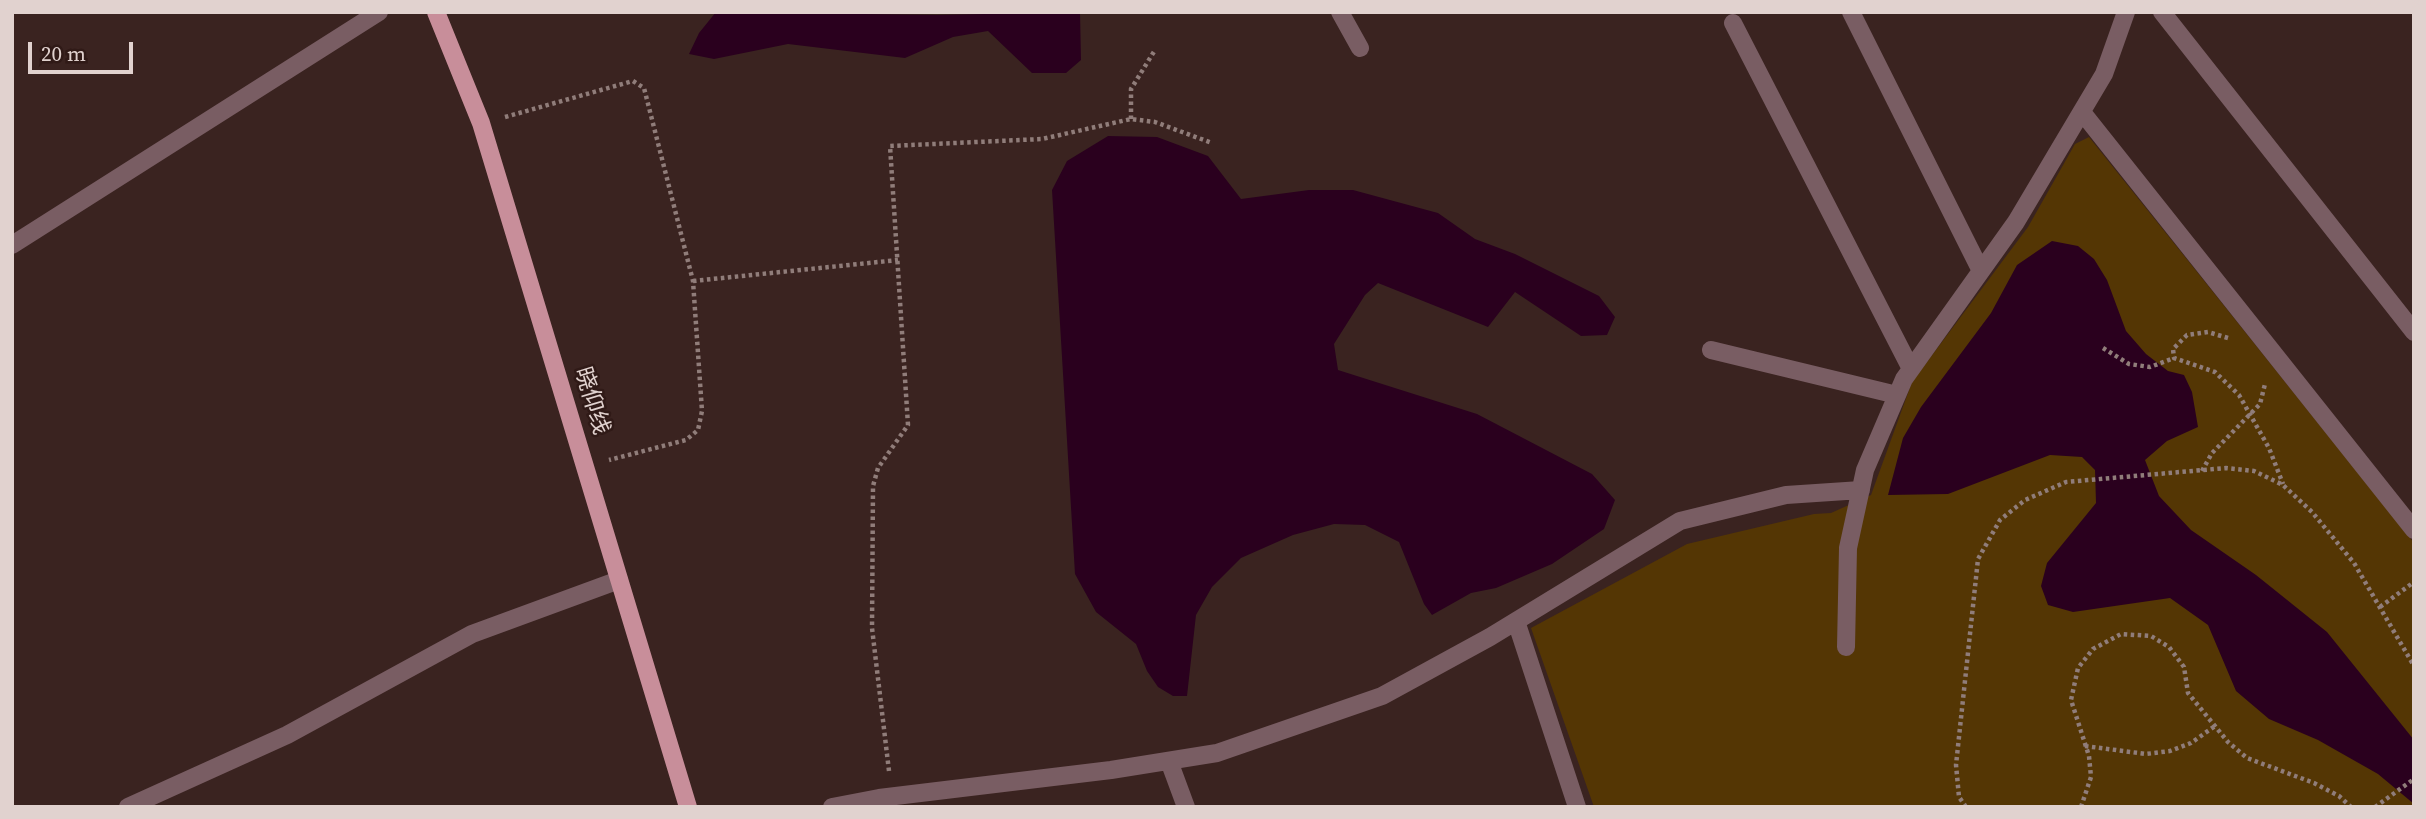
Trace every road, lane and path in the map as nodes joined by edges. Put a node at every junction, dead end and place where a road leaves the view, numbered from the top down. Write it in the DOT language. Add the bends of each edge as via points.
graph roads {
  1 [pos="379,12"];
  2 [pos="436,12"];
  3 [pos="1340,12"];
  4 [pos="1851,12"];
  5 [pos="2126,12"];
  6 [pos="2162,12"];
  7 [pos="1733,23"];
  8 [pos="1360,48"];
  9 [pos="1155,50"];
  10 [pos="2082,112"];
  11 [pos="1131,119"];
  12 [pos="481,124"];
  13 [pos="1212,143"];
  14 [pos="12,245"];
  15 [pos="898,260"];
  16 [pos="1981,271"];
  17 [pos="693,281"];
  18 [pos="2414,332"];
  19 [pos="2232,340"];
  20 [pos="2103,348"];
  21 [pos="2269,348"];
  22 [pos="1711,350"];
  23 [pos="2174,358"];
  24 [pos="1912,369"];
  25 [pos="2259,377"];
  26 [pos="2264,388"];
  27 [pos="1897,395"];
  28 [pos="2251,414"];
  29 [pos="585,466"];
  30 [pos="2202,471"];
  31 [pos="2283,485"];
  32 [pos="1861,491"];
  33 [pos="2414,530"];
  34 [pos="619,580"];
  35 [pos="2414,582"];
  36 [pos="2380,607"];
  37 [pos="1516,621"];
  38 [pos="1846,647"];
  39 [pos="2414,666"];
  40 [pos="2215,726"];
  41 [pos="2085,746"];
  42 [pos="1169,761"];
  43 [pos="2414,779"];
  44 [pos="892,796"];
  45 [pos="924,800"];
  46 [pos="128,807"];
  47 [pos="688,807"];
  48 [pos="832,807"];
  49 [pos="1186,807"];
  50 [pos="1577,807"];
  51 [pos="1966,807"];
  52 [pos="2081,807"];
  53 [pos="2351,807"];
  54 [pos="2375,807"];
  1 -- 14 [label="street"];
  2 -- 12 [label="main road, 晓仰线"];
  3 -- 8 [label="street"];
  4 -- 16 [label="street"];
  5 -- 10 [label="street" via="2104,74"];
  6 -- 18 [label="street"];
  7 -- 24 [label="street"];
  9 -- 11 [label="path" via="1130,89"];
  10 -- 16 [label="street"];
  10 -- 21 [label="street"];
  11 -- 13 [label="path" via="1155,122"];
  11 -- 15 [label="path" via="1042,139 890,146"];
  12 -- 17 [label="path" via="633,81 644,88"];
  12 -- 29 [label="main road, 晓仰线"];
  15 -- 17 [label="path"];
  15 -- 44 [label="path" via="908,425 878,468 873,486 872,628"];
  16 -- 24 [label="street"];
  17 -- 29 [label="path" via="702,411 698,430 686,440"];
  19 -- 23 [label="path" via="2208,332 2187,335 2173,349"];
  20 -- 23 [label="path" via="2129,364 2150,367"];
  21 -- 26 [label="path"];
  21 -- 33 [label="street"];
  22 -- 27 [label="street"];
  23 -- 28 [label="path" via="2215,372"];
  24 -- 27 [label="street"];
  25 -- 26 [label="path"];
  26 -- 28 [label="path" via="2260,404"];
  27 -- 32 [label="street" via="1865,470"];
  28 -- 30 [label="path" via="2212,453"];
  28 -- 31 [label="path"];
  29 -- 34 [label="main road, 晓仰线"];
  30 -- 31 [label="path" via="2254,471"];
  30 -- 51 [label="path" via="2066,482 2025,500 2000,520 1978,559 1956,765 1959,797"];
  31 -- 36 [label="path" via="2354,563"];
  32 -- 37 [label="street" via="1786,495 1680,521"];
  32 -- 38 [label="street" via="1848,548"];
  34 -- 46 [label="street" via="472,634 287,735"];
  34 -- 47 [label="main road, 晓仰线"];
  35 -- 36 [label="path"];
  36 -- 39 [label="path"];
  37 -- 42 [label="street" via="1382,696 1217,753"];
  37 -- 50 [label="street"];
  40 -- 41 [label="path" via="2170,751 2146,754"];
  40 -- 41 [label="path" via="2188,693 2184,667 2169,647 2151,635 2121,634 2093,649 2078,668 2071,701"];
  40 -- 53 [label="path" via="2247,758 2314,783"];
  41 -- 52 [label="path" via="2091,777"];
  42 -- 45 [label="street"];
  42 -- 49 [label="street"];
  43 -- 54 [label="path"];
  44 -- 45 [label="street"];
  44 -- 48 [label="street"];
}
